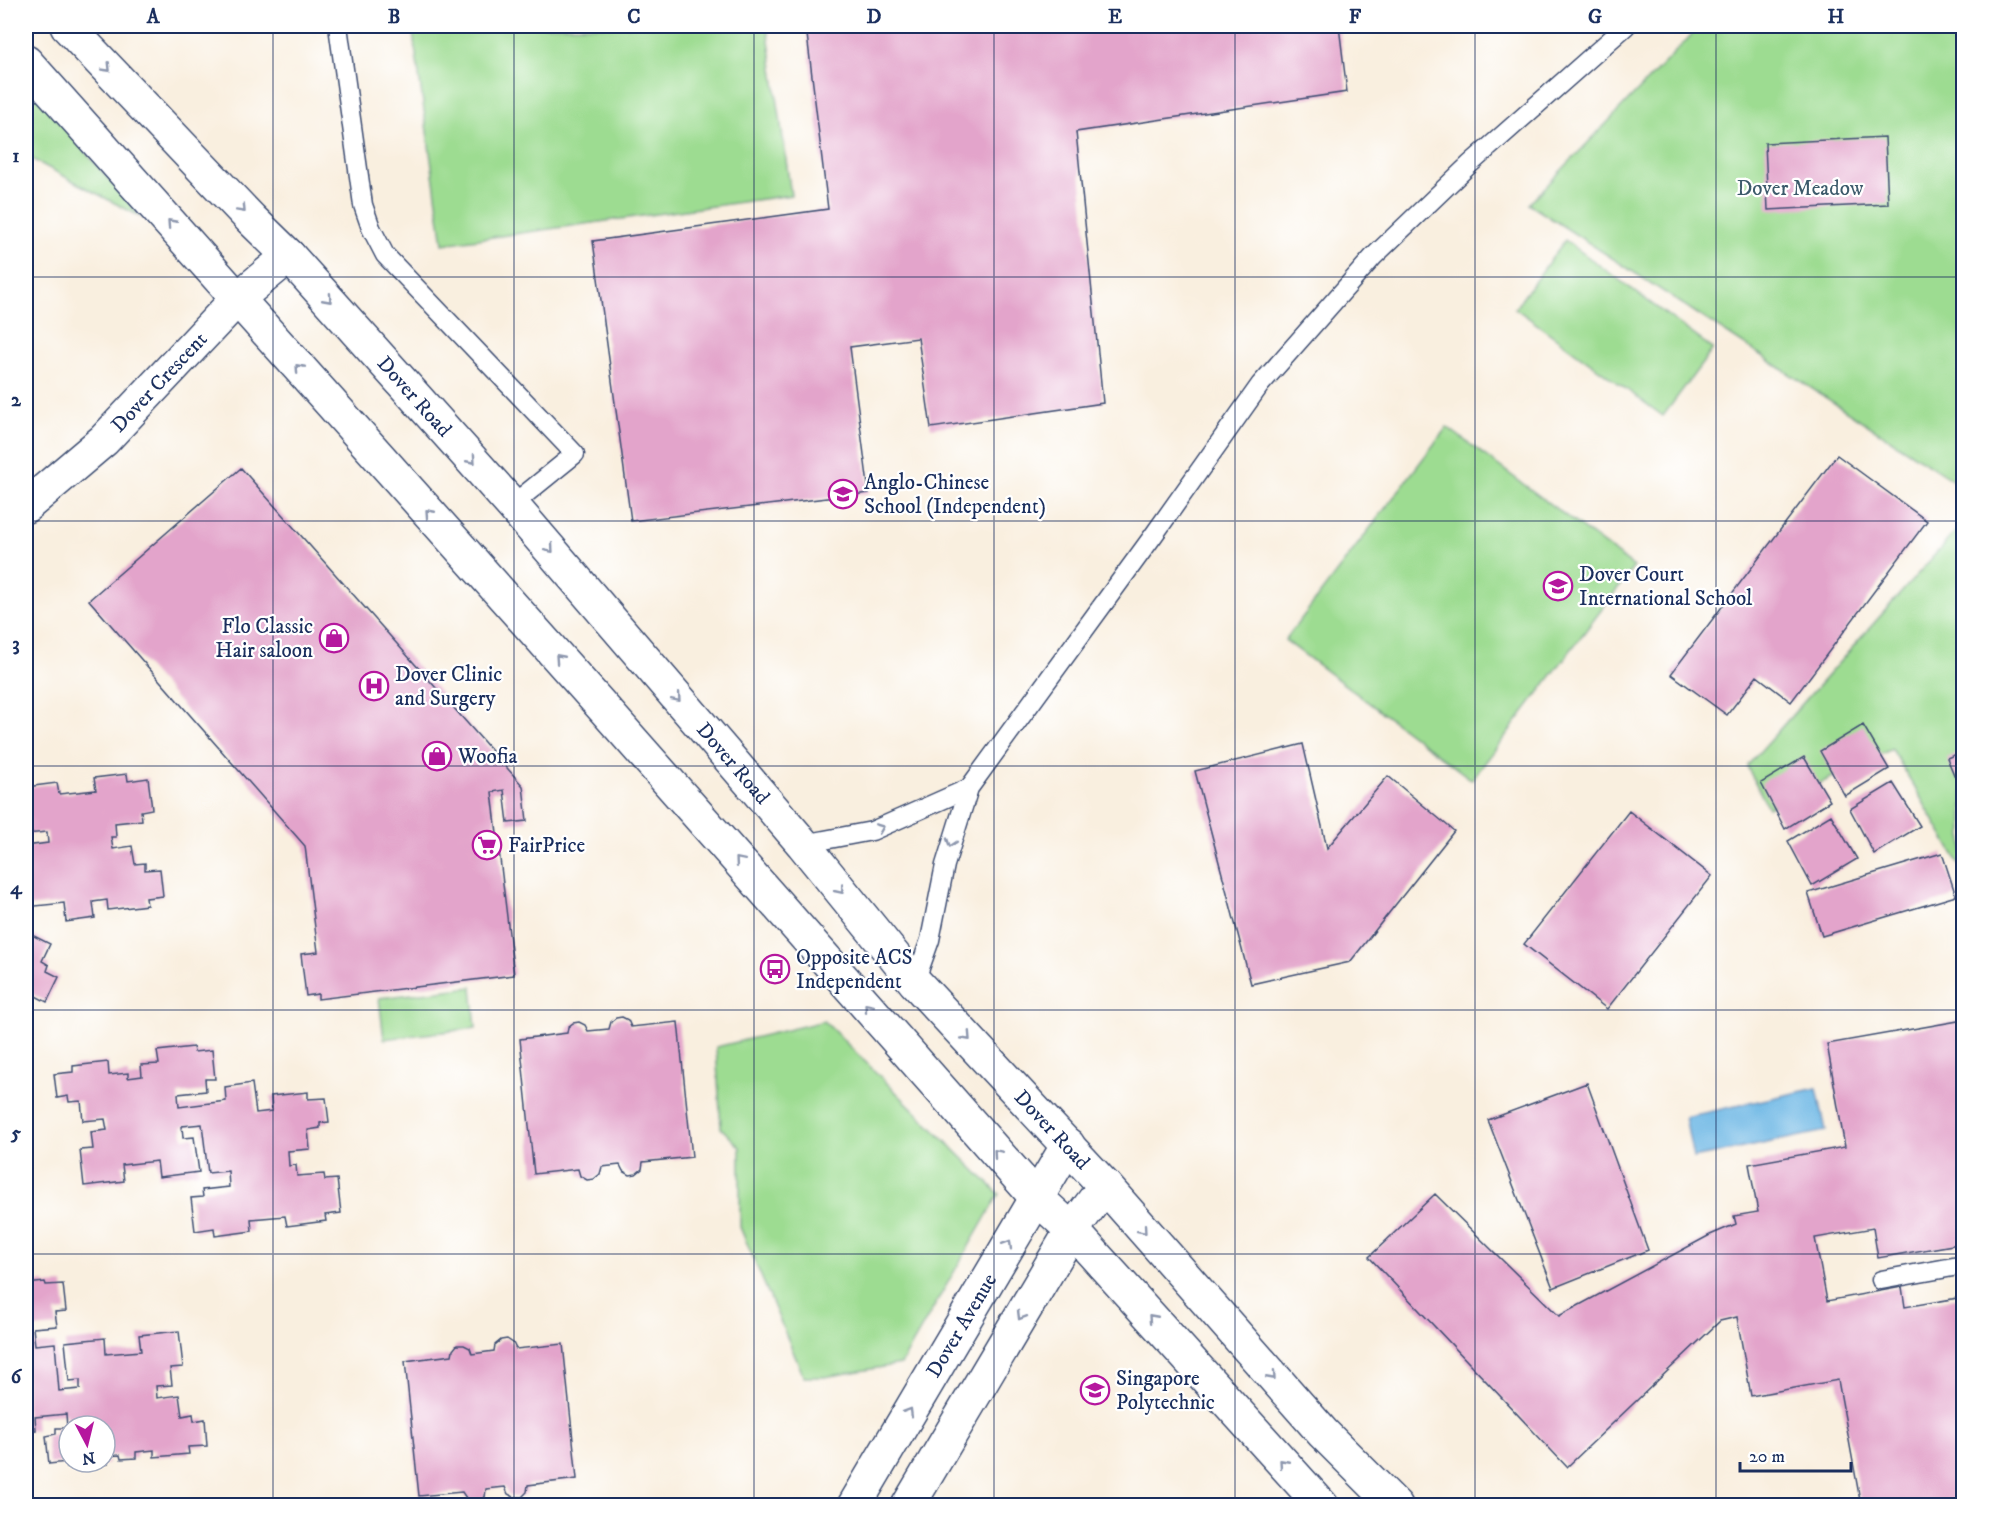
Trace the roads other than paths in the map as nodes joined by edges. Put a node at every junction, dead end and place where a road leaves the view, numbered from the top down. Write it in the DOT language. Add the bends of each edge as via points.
graph roads {
  1 [pos="67,26"];
  2 [pos="338,26"];
  3 [pos="1626,26"];
  4 [pos="26,62"];
  5 [pos="289,256"];
  6 [pos="237,298"];
  7 [pos="512,505"];
  8 [pos="26,506"];
  9 [pos="969,788"];
  10 [pos="803,844"];
  11 [pos="915,982"];
  12 [pos="1068,1145"];
  13 [pos="1105,1186"];
  14 [pos="1036,1197"];
  15 [pos="1072,1230"];
  16 [pos="1964,1265"];
  17 [pos="1881,1280"];
  18 [pos="854,1506"];
  19 [pos="908,1506"];
  20 [pos="1322,1506"];
  21 [pos="1396,1506"];
  1 -- 5 [label="street, Dover Road, one-way"];
  2 -- 7 [label="lane" via="363,205 385,255 575,454"];
  3 -- 9 [label="lane" via="1373,256 1260,385"];
  6 -- 4 [label="street, one-way"];
  5 -- 6 [label="street, Dover Crescent"];
  5 -- 7 [label="street, Dover Road, one-way"];
  6 -- 8 [label="street, Dover Crescent" via="104,440"];
  14 -- 6 [label="street, one-way"];
  7 -- 10 [label="street, Dover Road, one-way"];
  10 -- 9 [label="lane, one-way" via="872,831"];
  9 -- 11 [label="lane, one-way" via="945,865 930,940"];
  10 -- 11 [label="street, Dover Road, one-way"];
  11 -- 12 [label="street, Dover Road, one-way"];
  12 -- 13 [label="street, Dover Road"];
  12 -- 14 [label="street, Dover Avenue"];
  13 -- 15 [label="street"];
  13 -- 21 [label="street, Dover Road, one-way" via="1323,1434"];
  14 -- 15 [label="street"];
  18 -- 14 [label="street, Dover Avenue, one-way"];
  15 -- 19 [label="street, one-way"];
  20 -- 15 [label="street, one-way"];
  16 -- 17 [label="lane"];
}
